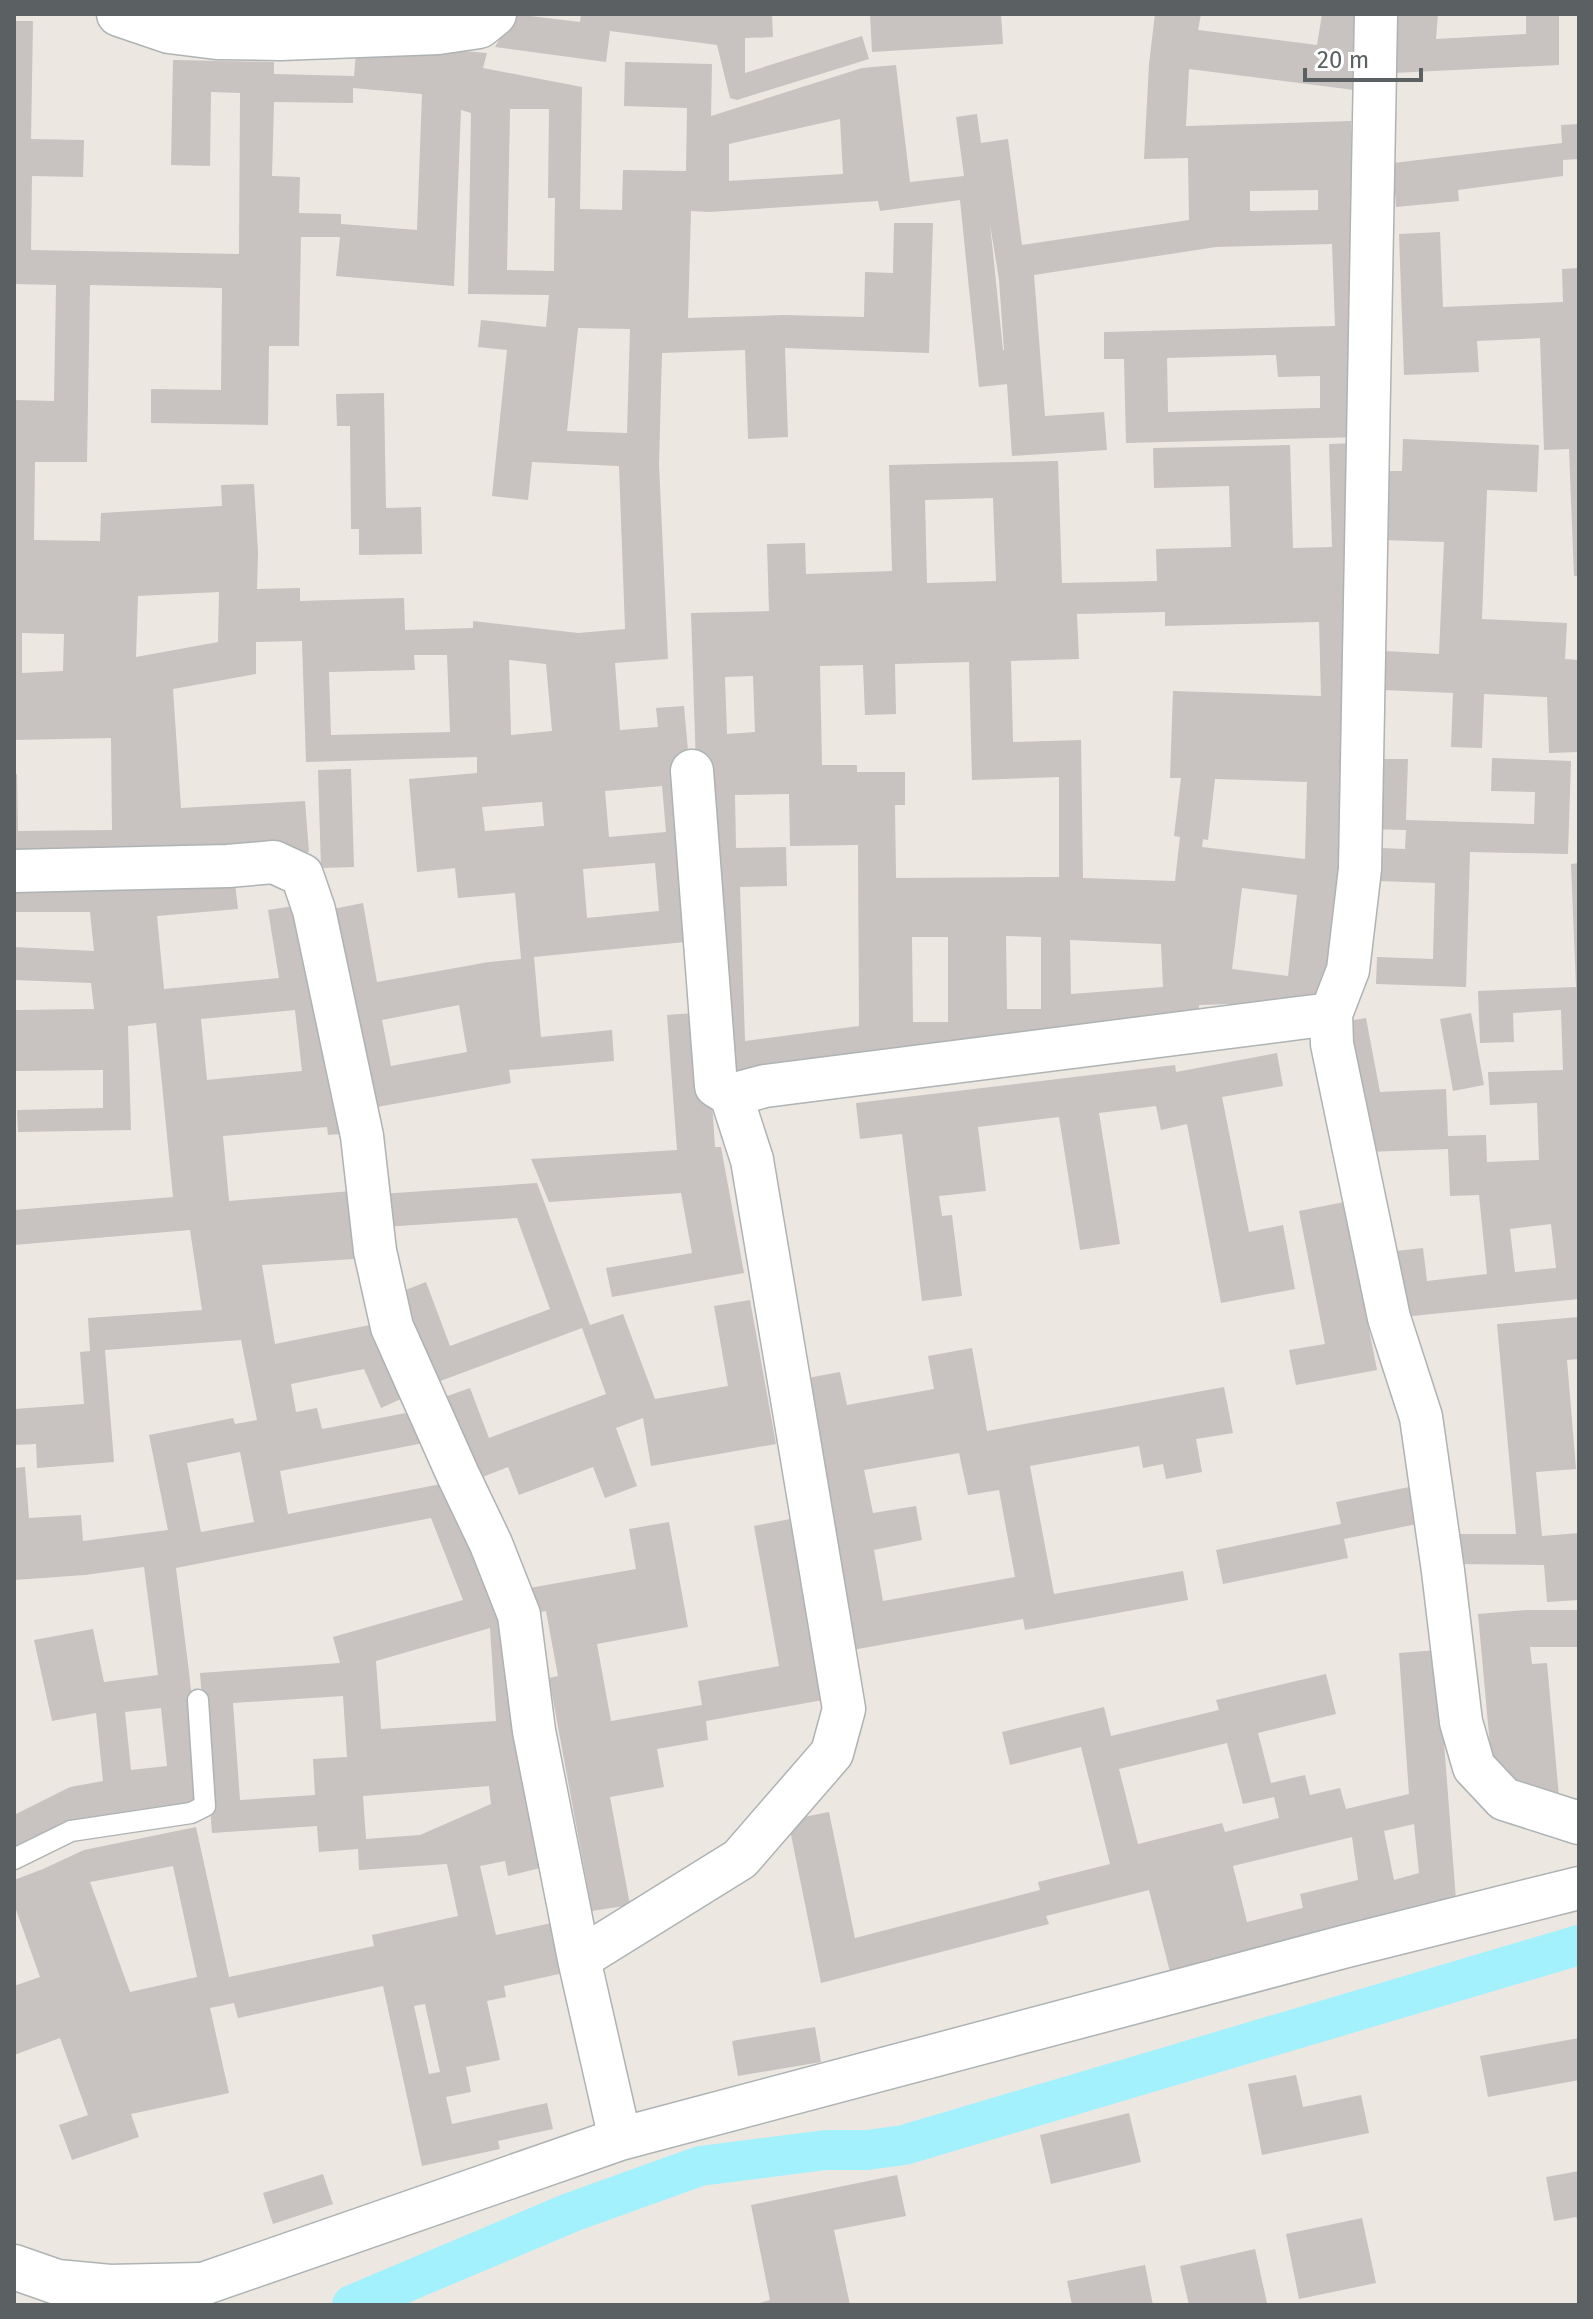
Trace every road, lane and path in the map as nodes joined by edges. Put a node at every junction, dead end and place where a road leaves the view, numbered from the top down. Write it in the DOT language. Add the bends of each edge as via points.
graph roads {
  1 [pos="119,14"];
  2 [pos="494,14"];
  3 [pos="1376,14"];
  4 [pos="692,771"];
  5 [pos="14,871"];
  6 [pos="1331,1014"];
  7 [pos="731,1095"];
  8 [pos="198,1700"];
  9 [pos="1579,1823"];
  10 [pos="14,1859"];
  11 [pos="1579,1888"];
  12 [pos="579,1959"];
  13 [pos="620,2139"];
  14 [pos="14,2267"];
  15 [pos="200,2285"];
  16 [pos="14,2294"];
  17 [pos="21,2305"];
  18 [pos="154,2305"];
  1 -- 2 [label="street" via="169,31 280,38 438,32 479,26"];
  3 -- 6 [label="street" via="1360,869 1348,970"];
  4 -- 7 [label="street" via="716,1086"];
  5 -- 12 [label="street" via="274,862 302,875 362,1136 375,1251 392,1327 519,1615 534,1731"];
  6 -- 7 [label="street" via="765,1086"];
  6 -- 9 [label="street" via="1339,1082 1389,1318 1421,1417 1461,1722 1474,1767 1504,1799"];
  7 -- 12 [label="street" via="752,1160 844,1709 832,1753 740,1859"];
  8 -- 10 [label="lane" via="205,1806 191,1813 71,1831"];
  11 -- 13 [label="street"];
  12 -- 13 [label="street"];
  13 -- 15 [label="street"];
  14 -- 15 [label="street" via="57,2282"];
  15 -- 18 [label="street"];
  16 -- 17 [label="street"];
}
